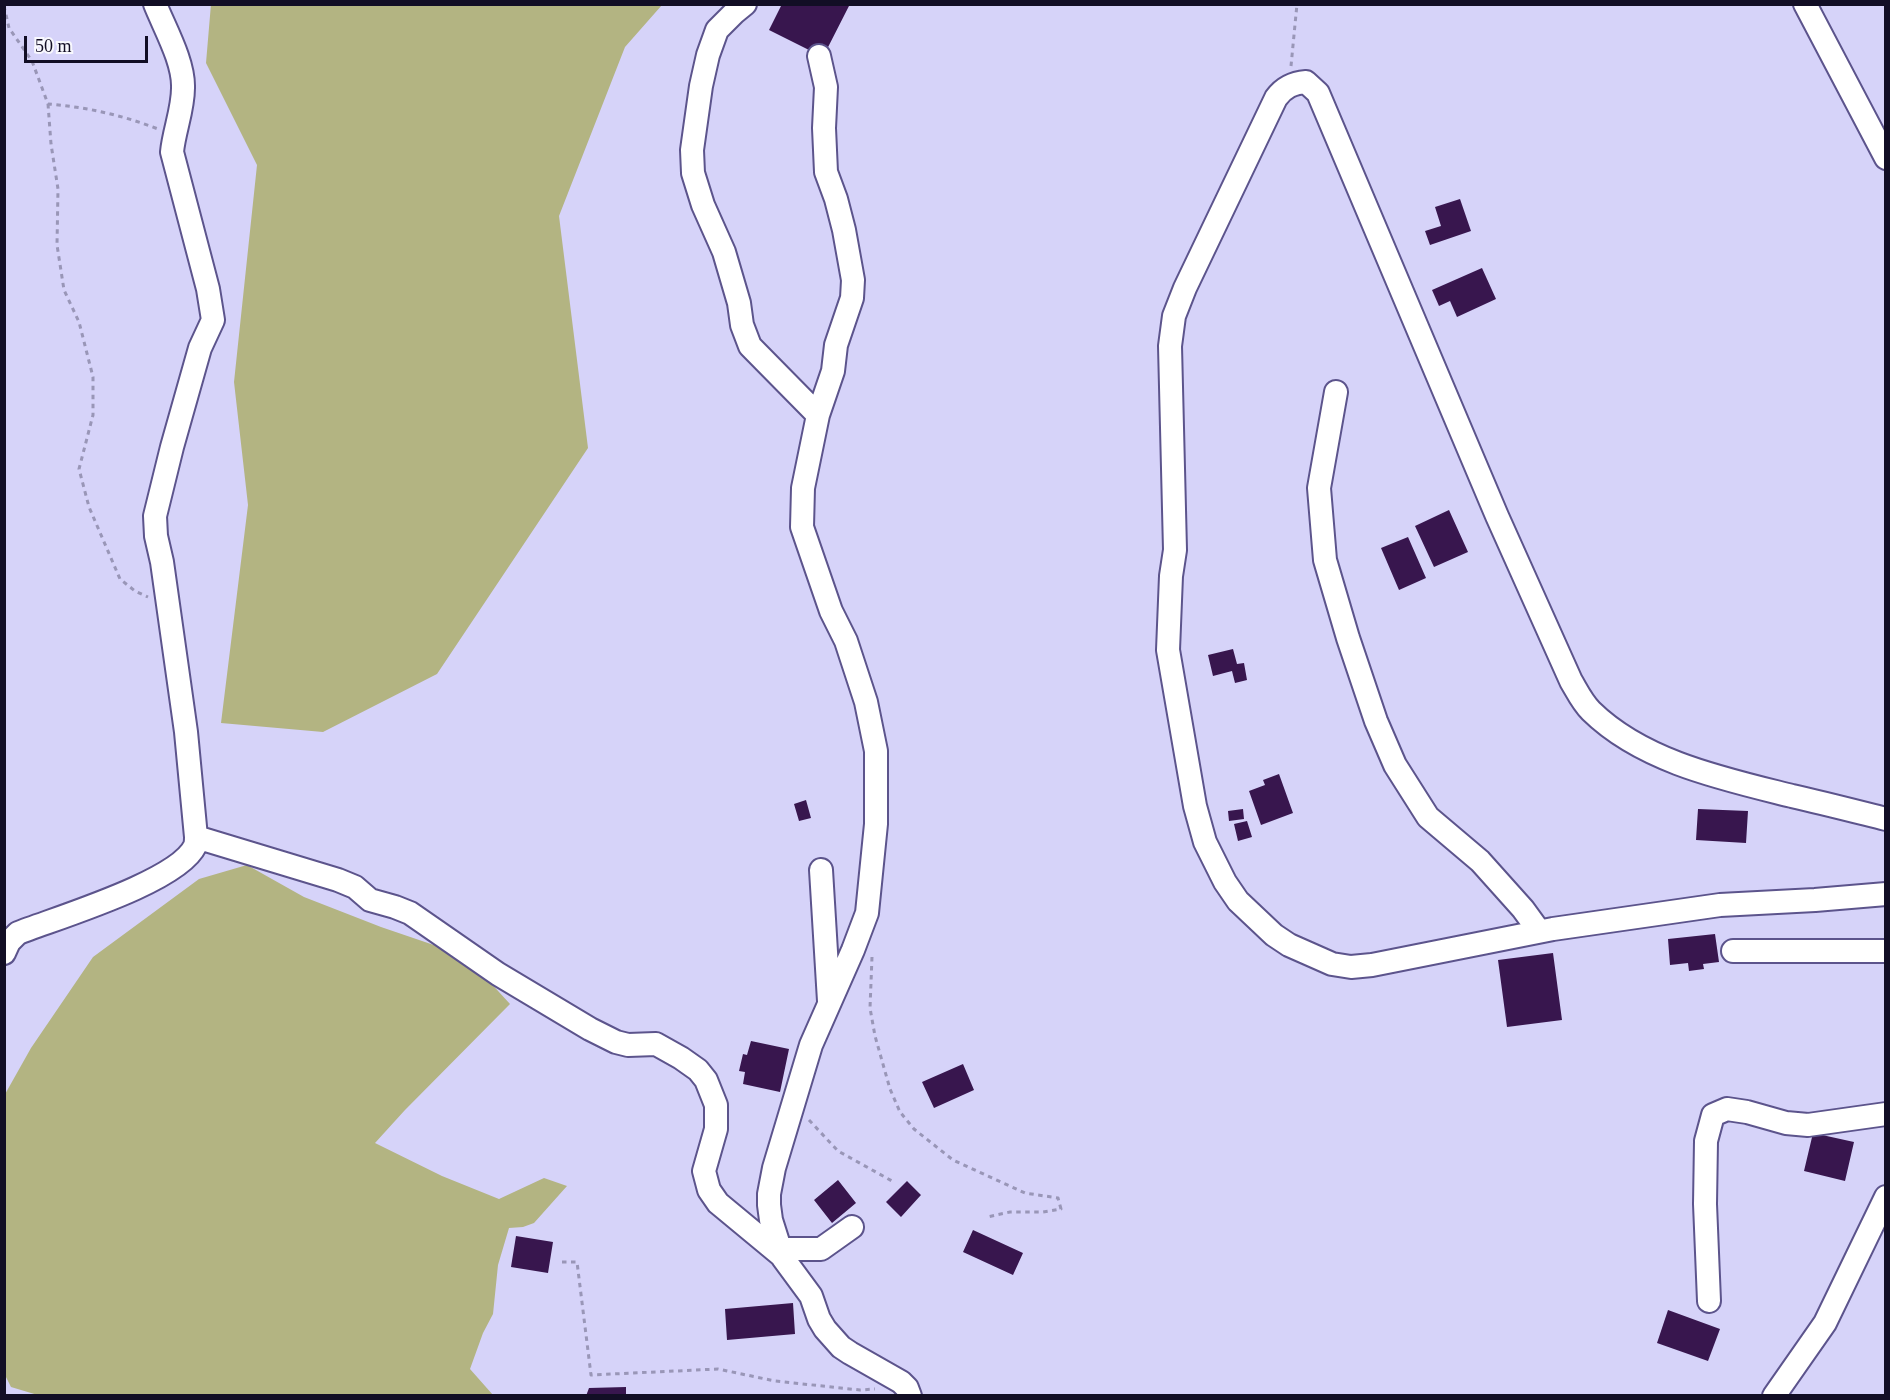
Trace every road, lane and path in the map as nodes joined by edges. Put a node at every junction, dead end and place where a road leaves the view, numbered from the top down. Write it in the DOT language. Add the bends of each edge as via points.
graph roads {
  1 [pos="155,4"];
  2 [pos="745,4"];
  3 [pos="1297,4"];
  4 [pos="1805,4"];
  5 [pos="4,6"];
  6 [pos="819,56"];
  7 [pos="1289,86"];
  8 [pos="48,104"];
  9 [pos="174,135"];
  10 [pos="1886,158"];
  11 [pos="1336,392"];
  12 [pos="818,415"];
  13 [pos="168,607"];
  14 [pos="1886,819"];
  15 [pos="196,837"];
  16 [pos="821,870"];
  17 [pos="1886,894"];
  18 [pos="1539,931"];
  19 [pos="1733,951"];
  20 [pos="1886,951"];
  21 [pos="4,953"];
  22 [pos="872,955"];
  23 [pos="829,1005"];
  24 [pos="793,1103"];
  25 [pos="1886,1114"];
  26 [pos="892,1181"];
  27 [pos="1886,1197"];
  28 [pos="987,1217"];
  29 [pos="852,1227"];
  30 [pos="781,1253"];
  31 [pos="562,1262"];
  32 [pos="1709,1302"];
  33 [pos="909,1392"];
  34 [pos="1774,1395"];
  1 -- 9 [label="street" via="178,59 184,86"];
  2 -- 12 [label="street" via="717,30 708,55 694,140 693,173 724,252 750,346"];
  3 -- 7 [label="path"];
  4 -- 10 [label="street"];
  5 -- 8 [label="path" via="9,28 32,61"];
  6 -- 12 [label="street" via="826,87 826,172 839,210 854,280 833,371"];
  7 -- 14 [label="street" via="1306,82 1318,93 1497,516 1571,681 1590,710 1633,742 1700,772"];
  7 -- 18 [label="street" via="1276,98 1185,288 1171,330 1175,534 1168,650 1195,806 1205,842 1225,882 1249,914 1289,945 1332,964 1372,965"];
  8 -- 9 [label="path" via="123,117"];
  8 -- 13 [label="path" via="58,189 57,245 64,290 79,322 93,377 93,415 80,469 89,507 120,579"];
  9 -- 13 [label="street" via="172,152 213,320 200,348 155,516"];
  11 -- 18 [label="street" via="1319,488 1325,560 1376,721 1395,765 1428,817 1480,861"];
  12 -- 23 [label="street" via="803,488 802,527 857,671 877,762 876,824 867,913"];
  13 -- 15 [label="street"];
  15 -- 21 [label="street" via="195,846 182,861 159,877 18,933"];
  15 -- 30 [label="street" via="355,887 370,900 410,913 498,974 590,1029 628,1045 656,1044 698,1070 716,1105 716,1129 704,1171 709,1190 718,1203"];
  16 -- 23 [label="street"];
  17 -- 18 [label="street" via="1720,906"];
  19 -- 20 [label="street"];
  22 -- 28 [label="path" via="870,1008 890,1089 900,1112 914,1129 953,1160 1025,1193 1058,1198 1061,1209"];
  23 -- 24 [label="street" via="811,1045"];
  24 -- 26 [label="path" via="838,1151"];
  24 -- 30 [label="street" via="769,1194 771,1220"];
  25 -- 32 [label="street" via="1808,1125 1727,1109 1713,1115 1706,1142"];
  27 -- 34 [label="street" via="1825,1323"];
  29 -- 30 [label="street" via="820,1248"];
  30 -- 33 [label="street" via="811,1296 825,1329 841,1347"];
  31 -- 33 [label="path" via="577,1262 591,1375 718,1369 775,1381"];
}
